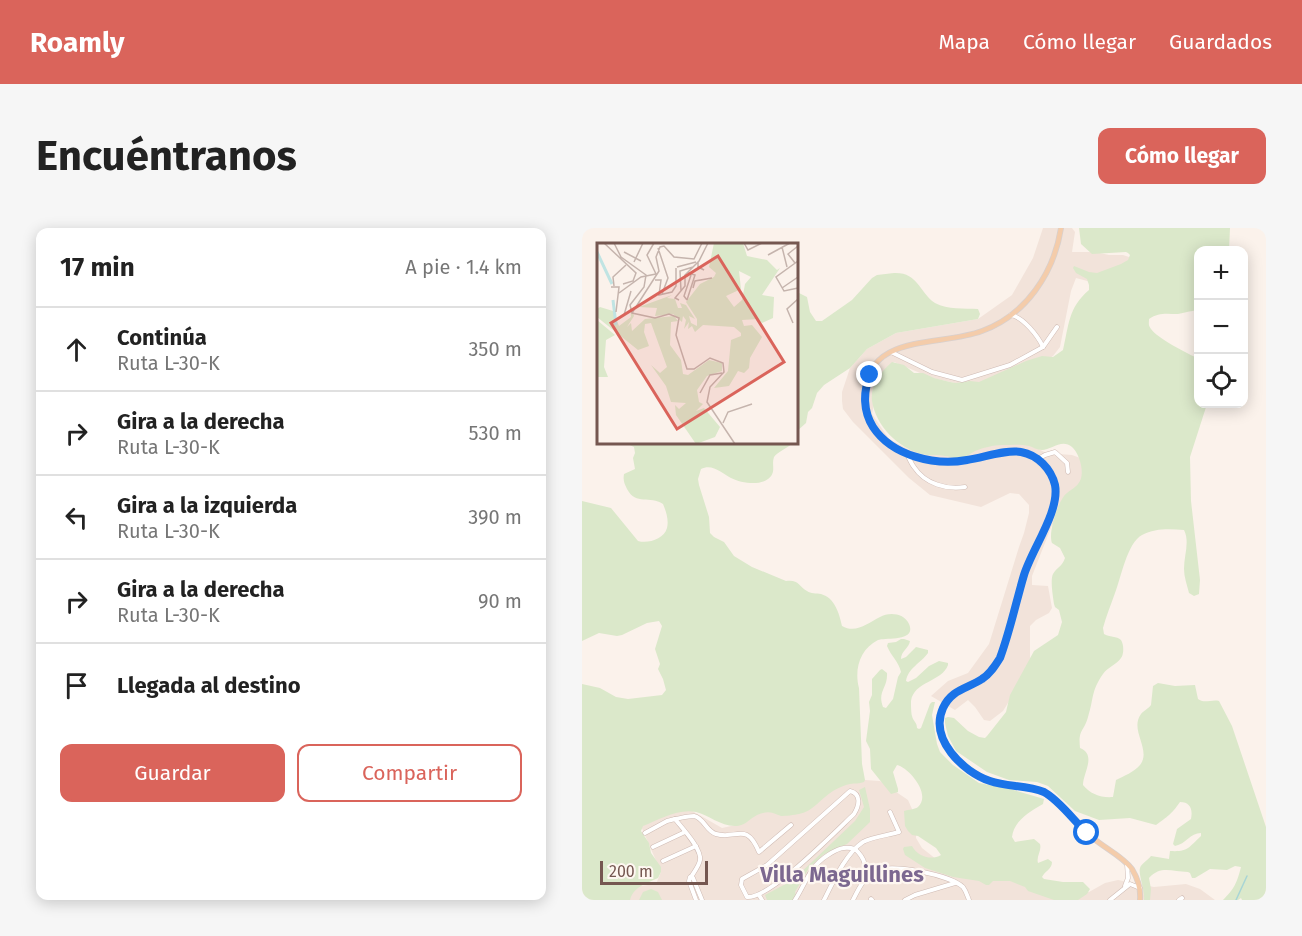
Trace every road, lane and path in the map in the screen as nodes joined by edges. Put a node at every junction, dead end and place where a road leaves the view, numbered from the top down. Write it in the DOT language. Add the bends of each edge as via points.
graph roads {
  1 [pos="1062,228"];
  2 [pos="1011,315"];
  3 [pos="1057,327"];
  4 [pos="1043,347"];
  5 [pos="890,352"];
  6 [pos="907,453"];
  7 [pos="1038,459"];
  8 [pos="1068,472"];
  9 [pos="966,487"];
  10 [pos="890,812"];
  11 [pos="675,819"];
  12 [pos="791,825"];
  13 [pos="685,832"];
  14 [pos="645,833"];
  15 [pos="696,846"];
  16 [pos="653,847"];
  17 [pos="855,849"];
  18 [pos="663,861"];
  19 [pos="1127,864"];
  20 [pos="691,877"];
  21 [pos="862,882"];
  22 [pos="956,883"];
  23 [pos="1140,888"];
  24 [pos="1123,890"];
  25 [pos="759,895"];
  26 [pos="696,900"];
  27 [pos="702,900"];
  28 [pos="762,900"];
  29 [pos="795,900"];
  30 [pos="824,900"];
  31 [pos="853,900"];
  32 [pos="905,900"];
  33 [pos="969,900"];
  34 [pos="1110,900"];
  35 [pos="1140,900"];
  1 -- 2 [label="main road" via="1046,274"];
  2 -- 4 [label="street" via="1037,336"];
  2 -- 5 [label="main road" via="980,332 905,345"];
  3 -- 4 [label="street"];
  4 -- 5 [label="street" via="1010,364 962,380 932,372"];
  5 -- 6 [label="main road" via="870,375 865,404 877,432"];
  6 -- 7 [label="main road" via="943,462 1013,451"];
  6 -- 9 [label="street" via="914,469 928,480 942,487"];
  7 -- 8 [label="street" via="1055,452 1067,463"];
  7 -- 19 [label="main road" via="1048,469 1056,496 1027,566 998,662 985,677 947,700 940,731 947,746 971,771 992,782 1047,794"];
  10 -- 17 [label="street" via="899,832 865,841"];
  11 -- 12 [label="street" via="696,817 715,834 744,834 753,840 759,852"];
  11 -- 13 [label="street"];
  11 -- 14 [label="street"];
  13 -- 15 [label="street"];
  13 -- 16 [label="street"];
  15 -- 18 [label="street"];
  15 -- 20 [label="street" via="700,858"];
  17 -- 21 [label="street" via="865,865"];
  17 -- 29 [label="street" via="841,848 819,861"];
  17 -- 30 [label="street"];
  19 -- 23 [label="main road"];
  19 -- 24 [label="street" via="1128,878"];
  20 -- 26 [label="street"];
  20 -- 27 [label="street"];
  21 -- 22 [label="street" via="876,871 888,868 915,870"];
  21 -- 31 [label="street"];
  22 -- 32 [label="street"];
  22 -- 33 [label="street"];
  23 -- 24 [label="street" via="1130,884"];
  23 -- 35 [label="main road"];
  24 -- 34 [label="street"];
  25 -- 25 [label="street" via="747,897 742,879 767,865 850,791 857,795 859,802 854,814 780,882"];
  25 -- 28 [label="street"];
}
